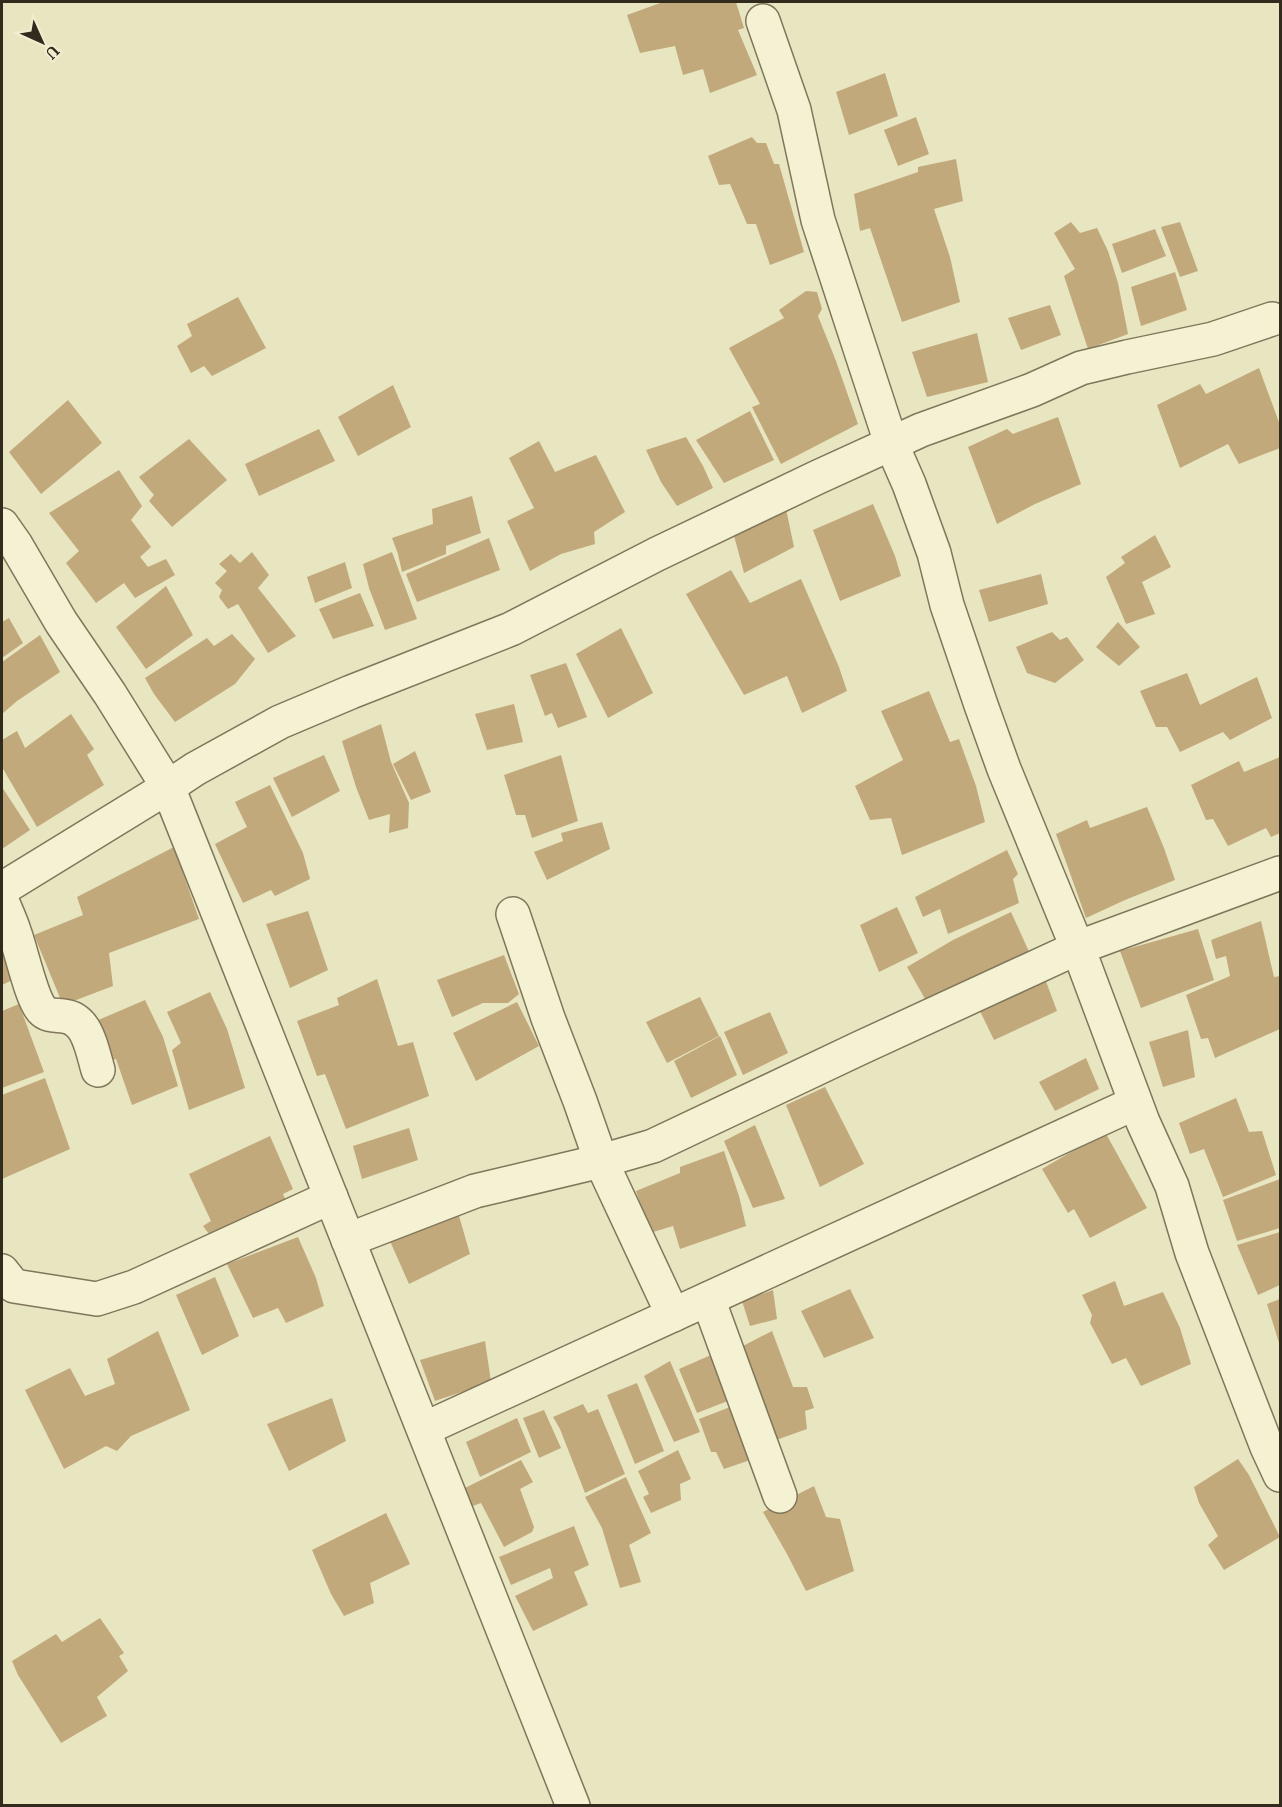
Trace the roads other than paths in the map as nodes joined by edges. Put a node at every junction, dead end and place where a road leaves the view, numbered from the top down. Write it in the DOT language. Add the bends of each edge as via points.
graph roads {
  1 [pos="763,21"];
  2 [pos="1272,319"];
  3 [pos="891,443"];
  4 [pos="2,525"];
  5 [pos="168,787"];
  6 [pos="1281,873"];
  7 [pos="2,889"];
  8 [pos="2,901"];
  9 [pos="513,914"];
  10 [pos="1077,948"];
  11 [pos="98,1070"];
  12 [pos="1135,1103"];
  13 [pos="601,1161"];
  14 [pos="331,1197"];
  15 [pos="348,1240"];
  16 [pos="6,1283"];
  17 [pos="708,1299"];
  18 [pos="673,1315"];
  19 [pos="424,1429"];
  20 [pos="1281,1475"];
  21 [pos="780,1496"];
  22 [pos="573,1806"];
  1 -- 3 [label="street" via="794,110 818,220"];
  2 -- 3 [label="street" via="1213,339 1081,368"];
  3 -- 5 [label="street" via="657,554 511,629 280,722"];
  3 -- 10 [label="street" via="934,553 947,605 1004,769"];
  4 -- 5 [label="street"];
  5 -- 7 [label="street"];
  5 -- 14 [label="street"];
  6 -- 10 [label="street"];
  8 -- 11 [label="street" via="41,1009 78,1020"];
  9 -- 13 [label="street"];
  10 -- 12 [label="street"];
  10 -- 13 [label="street" via="653,1146"];
  12 -- 17 [label="street"];
  12 -- 20 [label="street" via="1172,1186 1192,1253"];
  13 -- 15 [label="street" via="475,1191"];
  13 -- 18 [label="street"];
  14 -- 15 [label="street"];
  14 -- 16 [label="street" via="134,1287 97,1299"];
  15 -- 19 [label="street"];
  17 -- 18 [label="street"];
  17 -- 21 [label="street"];
  18 -- 19 [label="street"];
  19 -- 22 [label="street"];
}
